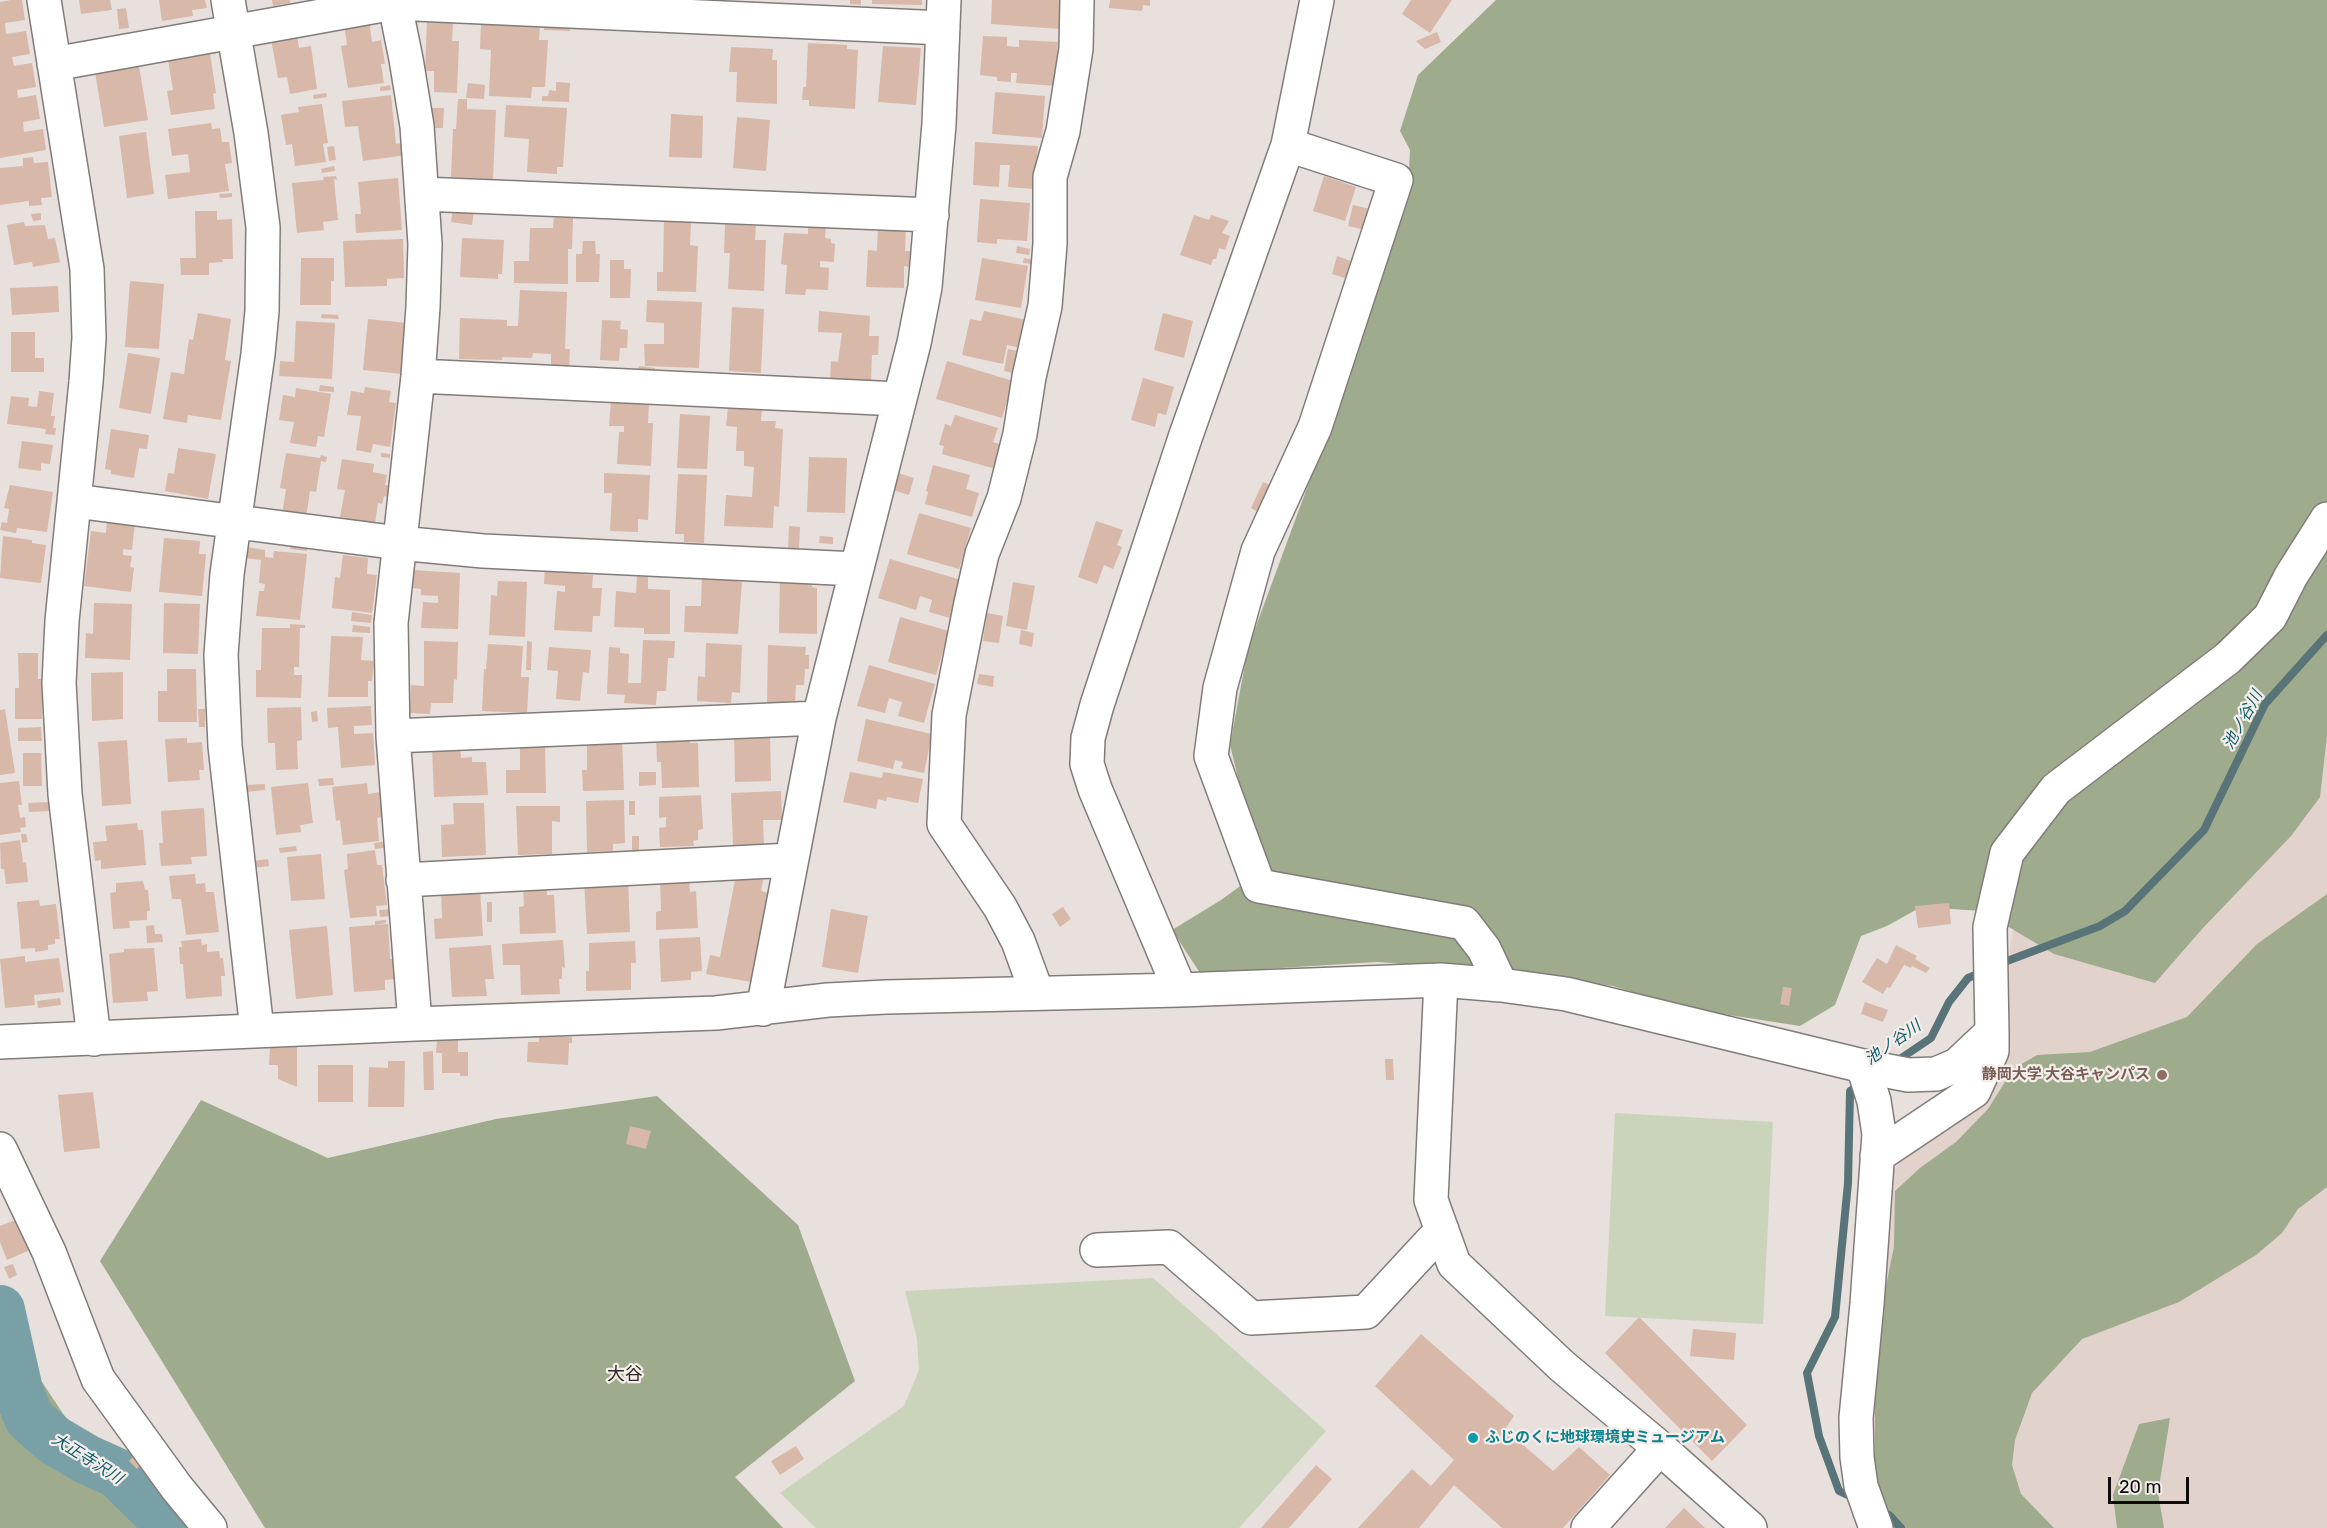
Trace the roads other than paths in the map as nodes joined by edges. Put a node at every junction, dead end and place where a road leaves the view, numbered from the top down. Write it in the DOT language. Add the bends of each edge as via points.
graph roads {
  1 [pos="44,0"];
  2 [pos="1077,0"];
  3 [pos="1317,0"];
  4 [pos="394,2"];
  5 [pos="943,14"];
  6 [pos="230,16"];
  7 [pos="54,64"];
  8 [pos="1288,145"];
  9 [pos="422,194"];
  10 [pos="932,214"];
  11 [pos="418,376"];
  12 [pos="899,399"];
  13 [pos="75,501"];
  14 [pos="2327,519"];
  15 [pos="234,522"];
  16 [pos="399,543"];
  17 [pos="856,569"];
  18 [pos="819,718"];
  19 [pos="393,736"];
  20 [pos="791,860"];
  21 [pos="403,880"];
  22 [pos="1441,980"];
  23 [pos="1501,985"];
  24 [pos="1180,990"];
  25 [pos="1037,993"];
  26 [pos="763,1009"];
  27 [pos="415,1024"];
  28 [pos="257,1030"];
  29 [pos="1992,1032"];
  30 [pos="94,1039"];
  31 [pos="0,1042"];
  32 [pos="1863,1066"];
  33 [pos="0,1149"];
  34 [pos="1877,1156"];
  35 [pos="1442,1230"];
  36 [pos="1097,1250"];
  37 [pos="1660,1448"];
  38 [pos="210,1528"];
  39 [pos="1588,1528"];
  40 [pos="1750,1528"];
  41 [pos="1876,1528"];
  1 -- 7 [label="street"];
  2 -- 25 [label="street" via="1076,49 1063,131 1050,177 1045,306 1020,434 1004,498 982,554 949,715 944,824 1004,915"];
  3 -- 8 [label="street"];
  4 -- 5 [label="street"];
  4 -- 6 [label="street"];
  4 -- 9 [label="street" via="417,126"];
  5 -- 10 [label="street"];
  6 -- 7 [label="street"];
  6 -- 15 [label="street" via="263,226 259,343"];
  7 -- 13 [label="street" via="87,268 89,338"];
  8 -- 23 [label="street" via="1396,180 1315,427 1258,550 1220,688 1211,756 1259,886 1464,924 1484,949"];
  8 -- 24 [label="street" via="1185,438 1088,738 1087,764 1095,789"];
  9 -- 10 [label="street"];
  9 -- 11 [label="street" via="424,276"];
  10 -- 12 [label="street" via="925,286"];
  11 -- 12 [label="street"];
  11 -- 16 [label="street"];
  12 -- 17 [label="street"];
  13 -- 15 [label="street"];
  13 -- 30 [label="street" via="59,682 65,794"];
  14 -- 29 [label="street" via="2270,617 2228,657 2056,789 2007,853 1990,927"];
  15 -- 16 [label="street"];
  15 -- 28 [label="street" via="223,615 221,692"];
  16 -- 17 [label="street"];
  16 -- 19 [label="street" via="392,623"];
  17 -- 18 [label="street"];
  18 -- 19 [label="street"];
  18 -- 20 [label="street"];
  19 -- 21 [label="street"];
  20 -- 21 [label="street"];
  20 -- 26 [label="street"];
  21 -- 27 [label="street"];
  22 -- 23 [label="street"];
  22 -- 24 [label="street"];
  22 -- 35 [label="street" via="1431,1200"];
  23 -- 32 [label="street" via="1566,994"];
  24 -- 25 [label="street"];
  25 -- 26 [label="street" via="828,1000"];
  26 -- 27 [label="street"];
  27 -- 28 [label="street"];
  28 -- 30 [label="street"];
  29 -- 32 [label="street" via="1957,1065 1936,1074 1908,1075"];
  29 -- 34 [label="street" via="1992,1051 1974,1091"];
  30 -- 31 [label="street"];
  32 -- 34 [label="street" via="1874,1101 1879,1134"];
  33 -- 38 [label="street" via="49,1252 98,1379"];
  34 -- 41 [label="street" via="1856,1418 1861,1486"];
  35 -- 36 [label="street" via="1366,1312 1251,1318 1169,1247"];
  35 -- 37 [label="street" via="1454,1264 1562,1366"];
  37 -- 39 [label="street"];
  37 -- 40 [label="street"];
}
